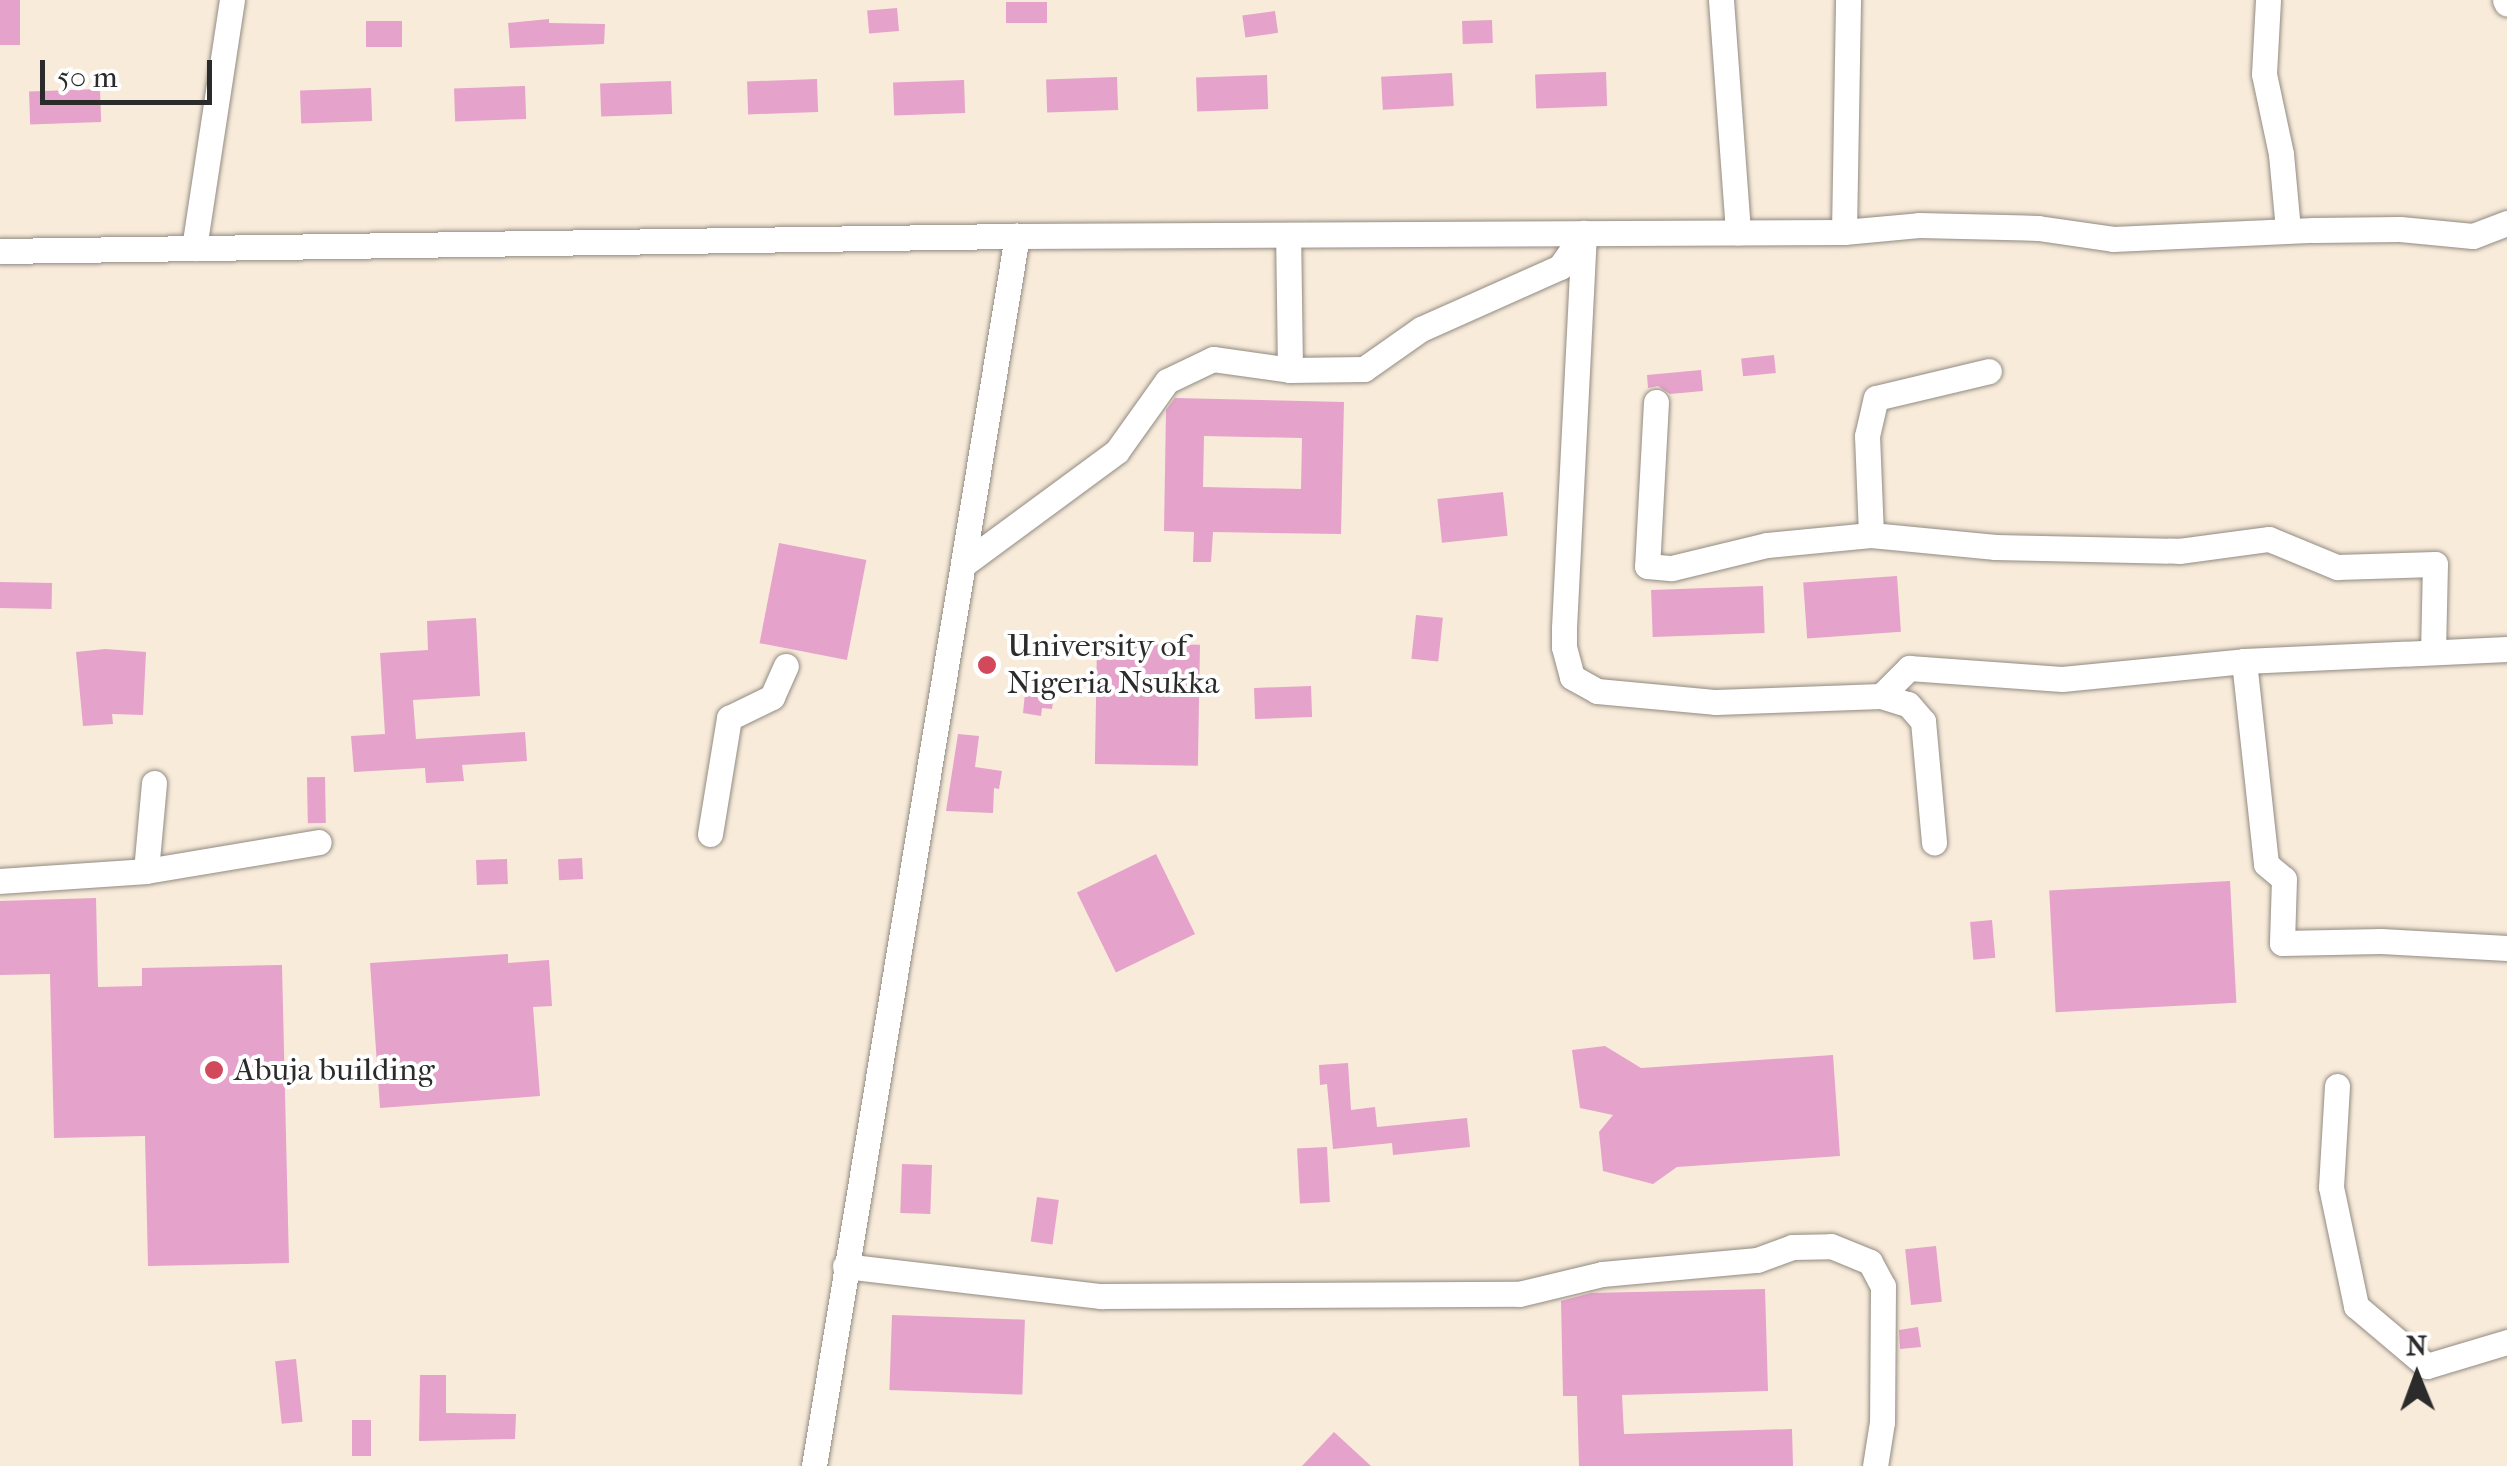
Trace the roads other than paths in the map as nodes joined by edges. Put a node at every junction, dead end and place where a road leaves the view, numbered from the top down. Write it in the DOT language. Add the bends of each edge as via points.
graph roads {
  1 [pos="232,0"];
  2 [pos="1721,0"];
  3 [pos="1848,0"];
  4 [pos="2268,0"];
  5 [pos="2507,223"];
  6 [pos="2288,230"];
  7 [pos="1738,232"];
  8 [pos="1844,232"];
  9 [pos="1584,233"];
  10 [pos="1288,234"];
  11 [pos="1016,236"];
  12 [pos="194,248"];
  13 [pos="0,251"];
  14 [pos="1290,370"];
  15 [pos="1989,371"];
  16 [pos="1656,402"];
  17 [pos="1871,535"];
  18 [pos="964,564"];
  19 [pos="2507,649"];
  20 [pos="2432,652"];
  21 [pos="2244,661"];
  22 [pos="786,666"];
  23 [pos="1881,696"];
  24 [pos="154,783"];
  25 [pos="710,834"];
  26 [pos="319,842"];
  27 [pos="1934,843"];
  28 [pos="146,872"];
  29 [pos="0,880"];
  30 [pos="2507,948"];
  31 [pos="2338,1086"];
  32 [pos="845,1266"];
  33 [pos="2507,1342"];
  34 [pos="814,1466"];
  35 [pos="1875,1466"];
  1 -- 12 [label="street"];
  2 -- 7 [label="street"];
  3 -- 8 [label="street"];
  4 -- 6 [label="street" via="2264,74"];
  5 -- 6 [label="street" via="2473,236"];
  6 -- 8 [label="street" via="2113,239 2038,228 1920,225"];
  7 -- 8 [label="street"];
  7 -- 9 [label="street"];
  9 -- 10 [label="street"];
  9 -- 14 [label="street" via="1560,267 1421,329 1364,369"];
  9 -- 23 [label="street" via="1564,628 1572,676 1597,691 1716,702"];
  10 -- 11 [label="street"];
  10 -- 14 [label="street"];
  11 -- 12 [label="street"];
  11 -- 18 [label="street"];
  12 -- 13 [label="street"];
  14 -- 18 [label="street" via="1213,359 1167,381 1117,451"];
  15 -- 17 [label="street" via="1876,398 1868,436"];
  16 -- 17 [label="street" via="1647,566 1672,568 1766,545"];
  17 -- 20 [label="street" via="1995,547 2179,551 2269,539 2337,567 2435,564"];
  18 -- 32 [label="street"];
  19 -- 20 [label="street"];
  20 -- 21 [label="street"];
  21 -- 23 [label="street" via="2062,679 1910,668"];
  21 -- 30 [label="street" via="2266,864 2284,879 2282,943"];
  22 -- 25 [label="street" via="772,697 728,718"];
  23 -- 27 [label="street" via="1908,704 1923,721"];
  24 -- 28 [label="street"];
  26 -- 28 [label="street"];
  28 -- 29 [label="street"];
  31 -- 33 [label="street" via="2331,1188 2356,1306 2427,1366"];
  32 -- 34 [label="street"];
  32 -- 35 [label="street" via="1100,1296 1519,1294 1602,1274 1830,1246 1870,1262 1884,1286"];
}
